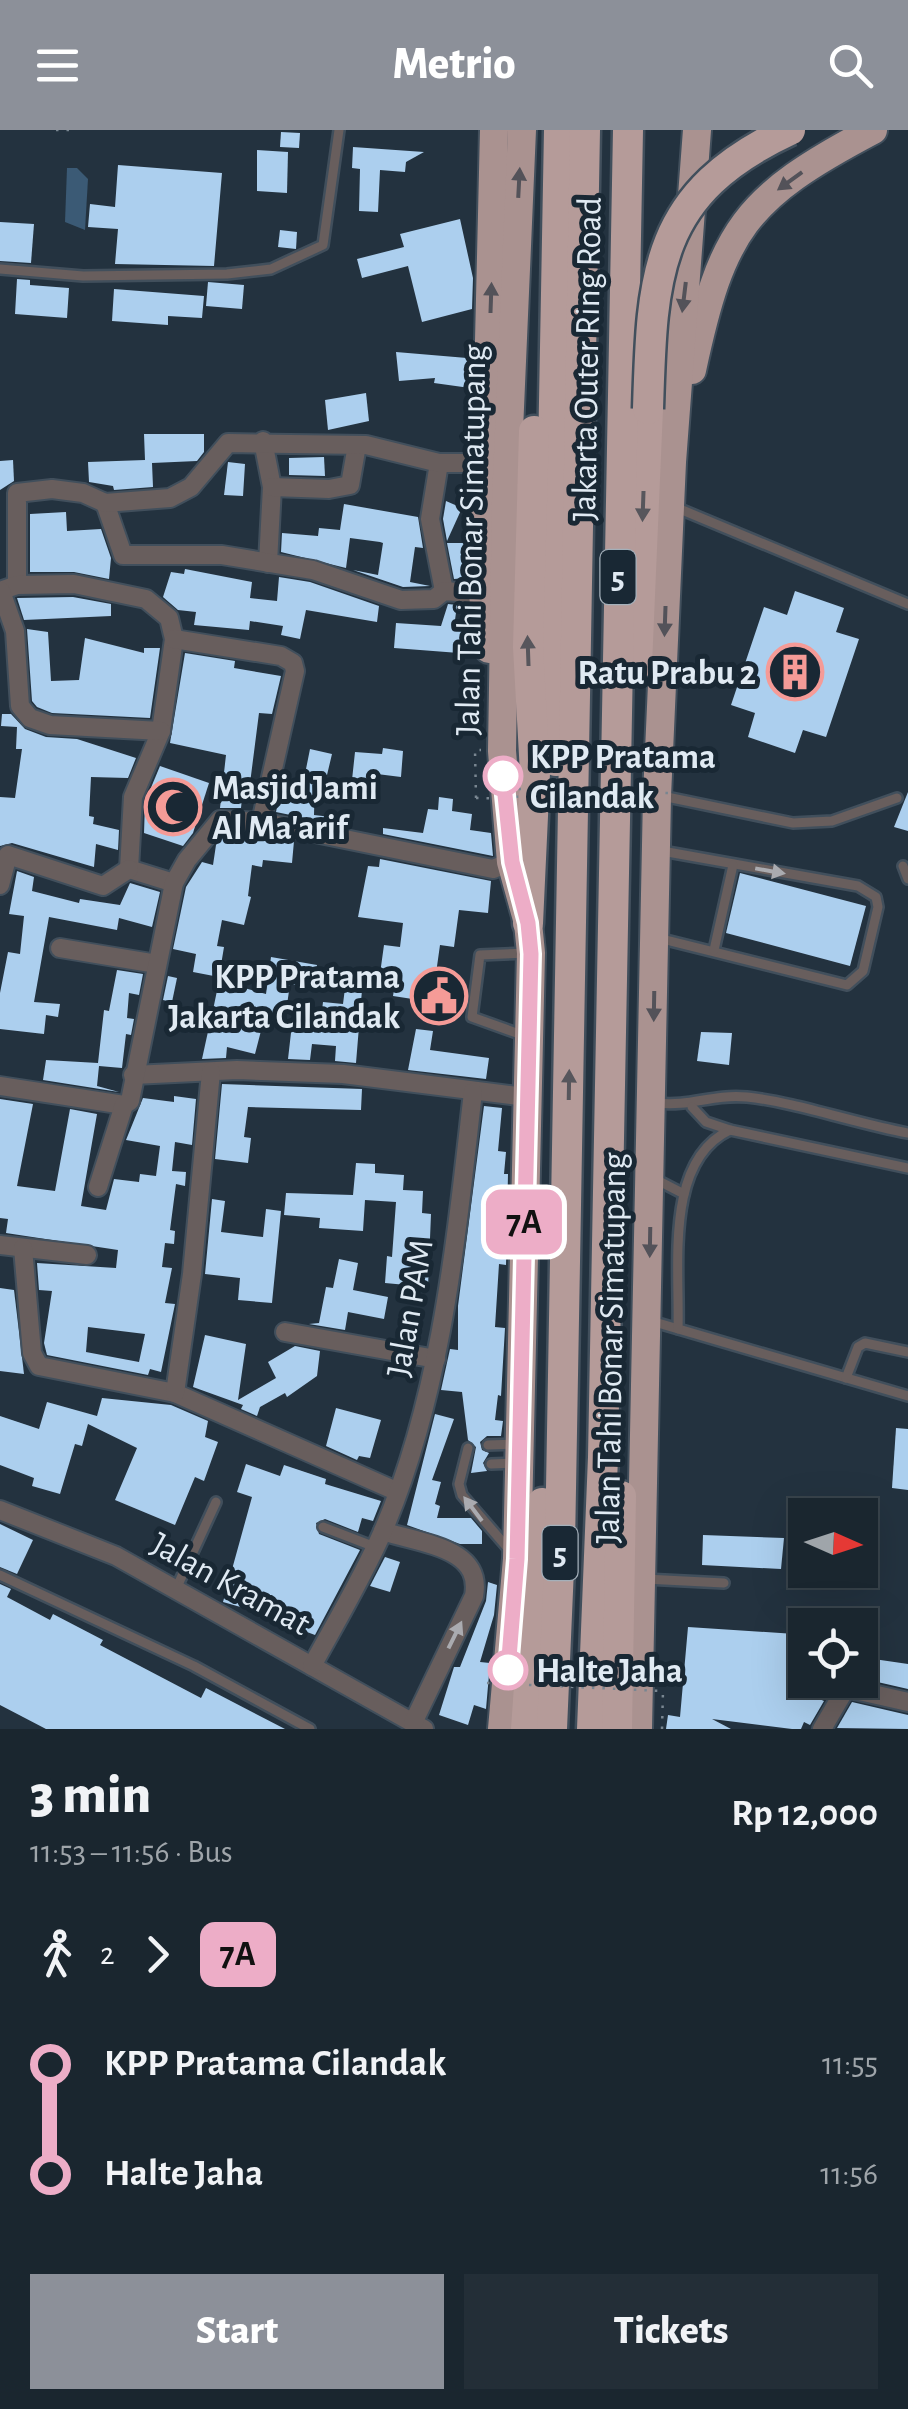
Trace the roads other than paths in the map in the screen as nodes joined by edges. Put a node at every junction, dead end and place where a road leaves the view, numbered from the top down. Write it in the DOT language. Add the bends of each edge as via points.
graph roads {
  1 [pos="339,130"];
  2 [pos="494,130"];
  3 [pos="502,130"];
  4 [pos="522,130"];
  5 [pos="560,130"];
  6 [pos="585,130"];
  7 [pos="628,130"];
  8 [pos="680,130"];
  9 [pos="697,130"];
  10 [pos="790,130"];
  11 [pos="873,130"];
  12 [pos="493,163"];
  13 [pos="696,178"];
  14 [pos="557,240"];
  15 [pos="0,269"];
  16 [pos="634,409"];
  17 [pos="263,441"];
  18 [pos="356,445"];
  19 [pos="672,462"];
  20 [pos="440,463"];
  21 [pos="486,463"];
  22 [pos="272,487"];
  23 [pos="105,503"];
  24 [pos="670,505"];
  25 [pos="268,563"];
  26 [pos="6,589"];
  27 [pos="444,590"];
  28 [pos="483,594"];
  29 [pos="908,604"];
  30 [pos="174,639"];
  31 [pos="161,731"];
  32 [pos="502,744"];
  33 [pos="574,766"];
  34 [pos="614,766"];
  35 [pos="663,794"];
  36 [pos="897,798"];
  37 [pos="262,822"];
  38 [pos="656,850"];
  39 [pos="512,862"];
  40 [pos="734,865"];
  41 [pos="903,866"];
  42 [pos="129,869"];
  43 [pos="572,873"];
  44 [pos="908,879"];
  45 [pos="174,883"];
  46 [pos="0,885"];
  47 [pos="610,903"];
  48 [pos="528,923"];
  49 [pos="655,937"];
  50 [pos="60,948"];
  51 [pos="714,950"];
  52 [pos="531,954"];
  53 [pos="157,964"];
  54 [pos="528,1036"];
  55 [pos="211,1072"];
  56 [pos="133,1075"];
  57 [pos="0,1086"];
  58 [pos="472,1092"];
  59 [pos="526,1096"];
  60 [pos="653,1103"];
  61 [pos="124,1105"];
  62 [pos="692,1106"];
  63 [pos="730,1130"];
  64 [pos="908,1133"];
  65 [pos="908,1168"];
  66 [pos="652,1177"];
  67 [pos="568,1182"];
  68 [pos="98,1188"];
  69 [pos="684,1194"];
  70 [pos="606,1234"];
  71 [pos="0,1245"];
  72 [pos="23,1248"];
  73 [pos="86,1254"];
  74 [pos="648,1320"];
  75 [pos="678,1328"];
  76 [pos="285,1332"];
  77 [pos="908,1352"];
  78 [pos="436,1359"];
  79 [pos="846,1378"];
  80 [pos="174,1393"];
  81 [pos="908,1396"];
  82 [pos="488,1445"];
  83 [pos="468,1448"];
  84 [pos="509,1457"];
  85 [pos="396,1491"];
  86 [pos="216,1502"];
  87 [pos="0,1510"];
  88 [pos="323,1527"];
  89 [pos="379,1539"];
  90 [pos="517,1559"];
  91 [pos="0,1576"];
  92 [pos="642,1578"];
  93 [pos="724,1582"];
  94 [pos="176,1589"];
  95 [pos="312,1666"];
  96 [pos="908,1702"];
  97 [pos="418,1726"];
  98 [pos="310,1729"];
  99 [pos="502,1729"];
  100 [pos="526,1729"];
  101 [pos="552,1729"];
  102 [pos="592,1729"];
  103 [pos="617,1729"];
  104 [pos="638,1729"];
  105 [pos="822,1729"];
  1 -- 15 [label="lane" via="323,245 270,269 83,276"];
  2 -- 12 [label="highway"];
  3 -- 12 [label="highway"];
  32 -- 4 [label="highway, Jalan Tahi Bonar Simatupang, one-way"];
  5 -- 14 [label="highway"];
  6 -- 33 [label="highway, Jakarta Outer Ring Road / 5"];
  7 -- 16 [label="highway, Jakarta Outer Ring Road / 5"];
  8 -- 13 [label="highway"];
  9 -- 13 [label="highway, Jalan Tahi Bonar Simatupang"];
  10 -- 16 [label="highway, bridge" via="742,153 682,214 653,301"];
  11 -- 19 [label="highway, one-way" via="786,182 751,212 726,246 708,293"];
  21 -- 12 [label="highway, one-way"];
  13 -- 19 [label="highway, Jalan Tahi Bonar Simatupang, one-way"];
  14 -- 43 [label="highway" via="550,618 555,750"];
  48 -- 14 [label="highway, one-way" via="535,773 529,496 549,245"];
  16 -- 34 [label="highway, Jakarta Outer Ring Road / 5"];
  16 -- 47 [label="highway, one-way" via="630,845 624,890"];
  17 -- 18 [label="street"];
  17 -- 22 [label="street"];
  17 -- 23 [label="street" via="228,443 191,487 170,498"];
  18 -- 20 [label="street"];
  18 -- 22 [label="street" via="350,484"];
  19 -- 24 [label="highway, Jalan Tahi Bonar Simatupang"];
  20 -- 21 [label="street"];
  20 -- 27 [label="street" via="430,519"];
  21 -- 28 [label="highway"];
  22 -- 25 [label="street"];
  23 -- 25 [label="street" via="123,555 222,555"];
  23 -- 26 [label="street" via="52,489 17,494"];
  24 -- 29 [label="lane"];
  24 -- 35 [label="highway, Jalan Tahi Bonar Simatupang, one-way"];
  25 -- 27 [label="street" via="313,570 401,600 434,600"];
  26 -- 30 [label="street" via="74,584 146,599 169,618"];
  26 -- 31 [label="street" via="20,706 30,718"];
  27 -- 28 [label="street"];
  28 -- 32 [label="highway"];
  30 -- 31 [label="street"];
  30 -- 37 [label="street" via="294,663"];
  31 -- 42 [label="street" via="134,797"];
  32 -- 39 [label="highway, Jalan Tahi Bonar Simatupang"];
  33 -- 34 [label="highway"];
  33 -- 43 [label="highway, Jakarta Outer Ring Road / 5"];
  34 -- 47 [label="highway, Jakarta Outer Ring Road / 5"];
  35 -- 36 [label="lane" via="811,824"];
  35 -- 38 [label="highway, Jalan Tahi Bonar Simatupang"];
  37 -- 39 [label="street" via="493,869"];
  37 -- 45 [label="street" via="220,820"];
  38 -- 40 [label="lane"];
  38 -- 49 [label="highway, Jalan Tahi Bonar Simatupang"];
  39 -- 48 [label="highway, Jalan Tahi Bonar Simatupang"];
  40 -- 51 [label="lane"];
  40 -- 51 [label="lane, one-way" via="870,891 878,906 863,972 848,985"];
  41 -- 44 [label="lane"];
  42 -- 45 [label="street"];
  42 -- 46 [label="street" via="103,886 8,855"];
  67 -- 43 [label="highway, Jakarta Outer Ring Road / 5, one-way"];
  45 -- 53 [label="street"];
  47 -- 70 [label="highway, Jakarta Outer Ring Road / 5"];
  48 -- 52 [label="highway, Jalan Tahi Bonar Simatupang"];
  49 -- 51 [label="lane"];
  49 -- 60 [label="highway, Jalan Tahi Bonar Simatupang, one-way"];
  50 -- 53 [label="street"];
  52 -- 54 [label="highway, Jalan Tahi Bonar Simatupang"];
  52 -- 54 [label="lane" via="480,955 472,1018"];
  53 -- 56 [label="street"];
  54 -- 59 [label="highway, Jalan Tahi Bonar Simatupang"];
  55 -- 56 [label="street"];
  55 -- 58 [label="street" via="344,1074"];
  55 -- 80 [label="street"];
  56 -- 61 [label="street"];
  57 -- 61 [label="street"];
  58 -- 59 [label="street"];
  58 -- 78 [label="street, Jalan PAM"];
  59 -- 84 [label="highway, Jalan Tahi Bonar Simatupang"];
  60 -- 62 [label="lane"];
  60 -- 66 [label="highway, Jalan Tahi Bonar Simatupang"];
  61 -- 68 [label="street"];
  62 -- 63 [label="lane" via="706,1122"];
  62 -- 64 [label="lane" via="708,1096 751,1098"];
  63 -- 65 [label="lane"];
  63 -- 69 [label="lane" via="704,1148"];
  66 -- 69 [label="lane"];
  66 -- 74 [label="highway, Jalan Tahi Bonar Simatupang, one-way"];
  67 -- 100 [label="highway" via="554,1230"];
  67 -- 101 [label="highway, Jakarta Outer Ring Road / 5"];
  69 -- 75 [label="lane"];
  70 -- 102 [label="highway, Jakarta Outer Ring Road / 5"];
  70 -- 103 [label="highway" via="616,1286 621,1500"];
  71 -- 72 [label="street"];
  72 -- 73 [label="street"];
  72 -- 80 [label="street" via="34,1362"];
  74 -- 75 [label="lane"];
  74 -- 92 [label="highway, Jalan Tahi Bonar Simatupang"];
  75 -- 79 [label="lane"];
  76 -- 78 [label="street"];
  77 -- 79 [label="lane" via="865,1344"];
  78 -- 85 [label="street, Jalan PAM"];
  79 -- 81 [label="lane"];
  80 -- 85 [label="street"];
  82 -- 84 [label="lane"];
  90 -- 83 [label="lane, one-way" via="462,1496"];
  84 -- 90 [label="highway, Jalan Tahi Bonar Simatupang"];
  85 -- 89 [label="street, Jalan PAM"];
  86 -- 94 [label="lane"];
  87 -- 94 [label="street, Jalan Kramat" via="86,1542"];
  88 -- 89 [label="lane"];
  89 -- 95 [label="street, Jalan PAM"];
  97 -- 89 [label="street, one-way" via="474,1596 475,1568 464,1558"];
  90 -- 99 [label="highway, Jalan Tahi Bonar Simatupang"];
  91 -- 98 [label="lane" via="194,1666"];
  92 -- 93 [label="lane"];
  92 -- 104 [label="highway, Jalan Tahi Bonar Simatupang"];
  94 -- 95 [label="street, Jalan Kramat"];
  95 -- 97 [label="street, Jalan Kramat"];
  96 -- 105 [label="street" via="846,1688"];
}
